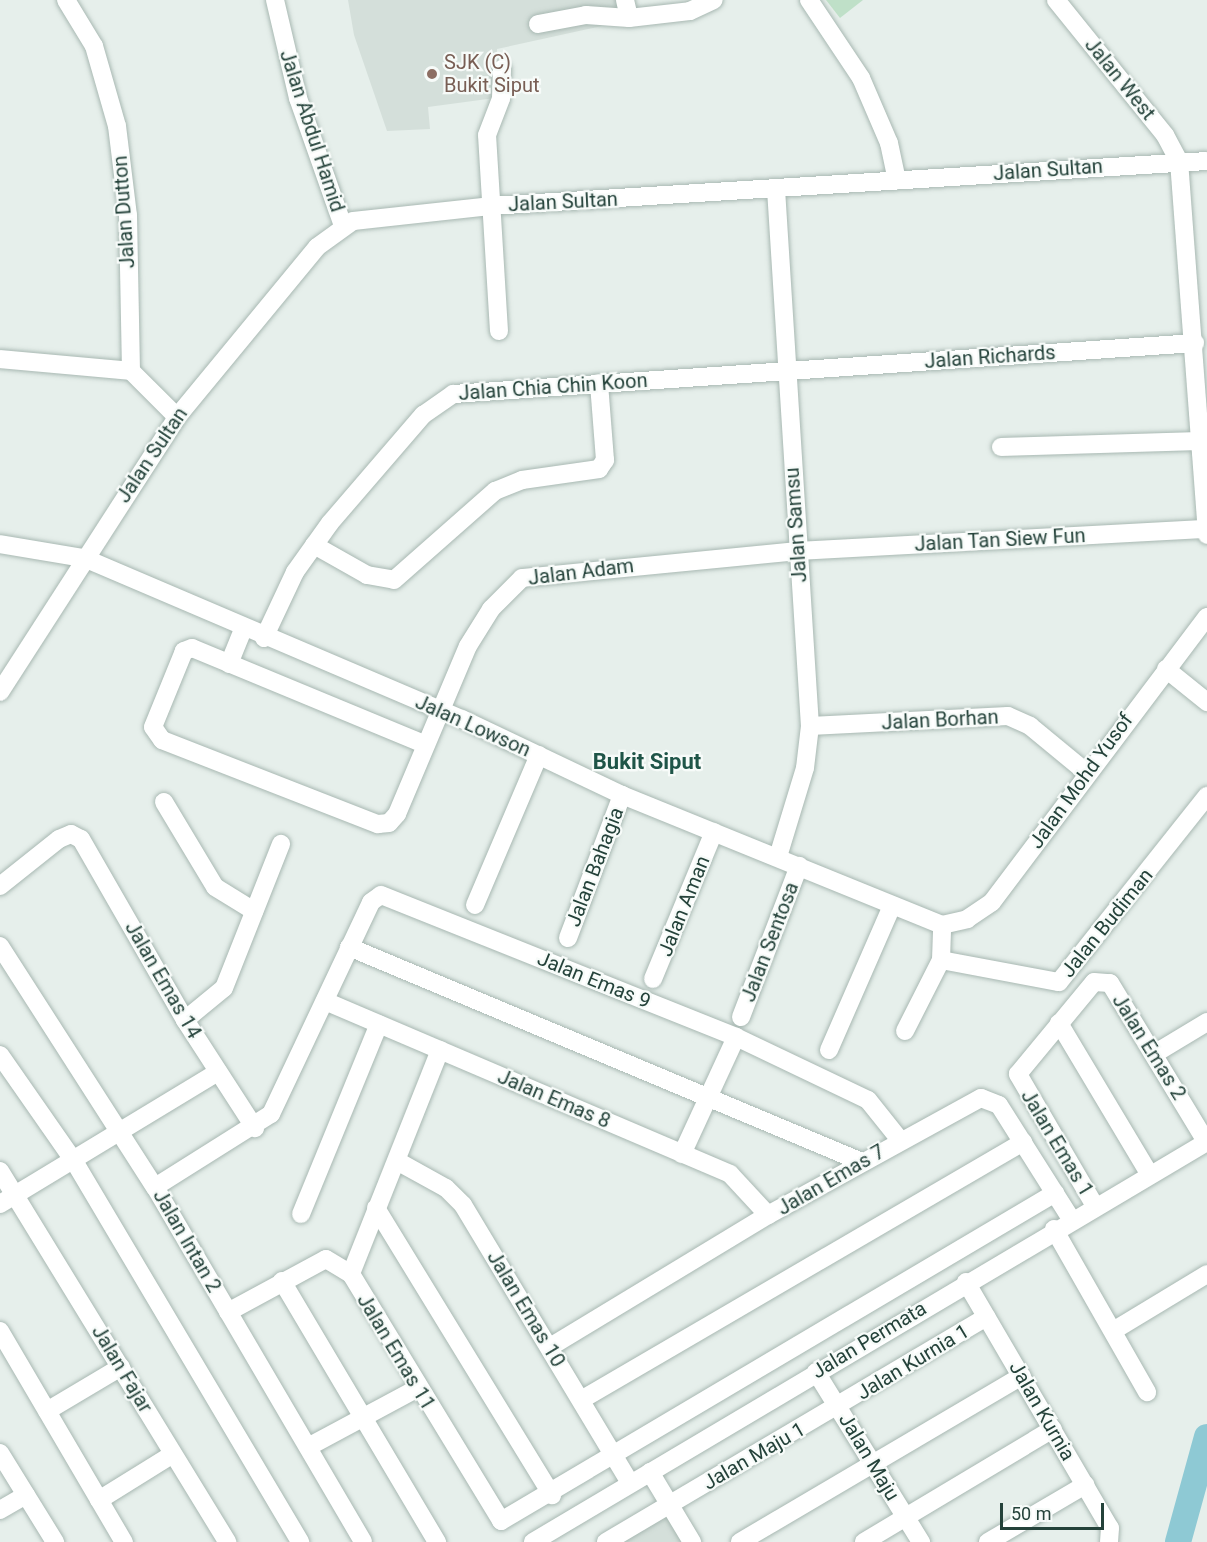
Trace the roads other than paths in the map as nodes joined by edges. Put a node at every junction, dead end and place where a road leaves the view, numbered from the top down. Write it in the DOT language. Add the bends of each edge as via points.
graph roads {
  1 [pos="66,0"];
  2 [pos="275,0"];
  3 [pos="714,0"];
  4 [pos="809,0"];
  5 [pos="1056,0"];
  6 [pos="627,9"];
  7 [pos="538,24"];
  8 [pos="502,69"];
  9 [pos="1179,161"];
  10 [pos="1207,161"];
  11 [pos="897,180"];
  12 [pos="776,189"];
  13 [pos="490,206"];
  14 [pos="343,226"];
  15 [pos="499,331"];
  16 [pos="1195,343"];
  17 [pos="0,359"];
  18 [pos="131,371"];
  19 [pos="785,371"];
  20 [pos="599,383"];
  21 [pos="177,417"];
  22 [pos="1198,441"];
  23 [pos="1001,447"];
  24 [pos="1205,532"];
  25 [pos="0,544"];
  26 [pos="314,545"];
  27 [pos="797,551"];
  28 [pos="84,558"];
  29 [pos="1207,617"];
  30 [pos="243,629"];
  31 [pos="264,638"];
  32 [pos="229,664"];
  33 [pos="1166,669"];
  34 [pos="1,690"];
  35 [pos="1207,702"];
  36 [pos="438,710"];
  37 [pos="810,726"];
  38 [pos="424,744"];
  39 [pos="538,755"];
  40 [pos="1087,773"];
  41 [pos="622,795"];
  42 [pos="1207,796"];
  43 [pos="164,802"];
  44 [pos="714,832"];
  45 [pos="281,844"];
  46 [pos="778,857"];
  47 [pos="799,866"];
  48 [pos="0,886"];
  49 [pos="475,905"];
  50 [pos="892,906"];
  51 [pos="254,910"];
  52 [pos="942,925"];
  53 [pos="567,938"];
  54 [pos="0,946"];
  55 [pos="349,947"];
  56 [pos="941,960"];
  57 [pos="653,979"];
  58 [pos="325,1001"];
  59 [pos="741,1017"];
  60 [pos="185,1020"];
  61 [pos="1207,1022"];
  62 [pos="1059,1023"];
  63 [pos="379,1024"];
  64 [pos="905,1031"];
  65 [pos="736,1037"];
  66 [pos="440,1050"];
  67 [pos="829,1050"];
  68 [pos="1154,1054"];
  69 [pos="0,1055"];
  70 [pos="218,1072"];
  71 [pos="708,1096"];
  72 [pos="255,1128"];
  73 [pos="120,1131"];
  74 [pos="900,1140"];
  75 [pos="1023,1142"];
  76 [pos="1207,1143"];
  77 [pos="682,1154"];
  78 [pos="74,1161"];
  79 [pos="397,1161"];
  80 [pos="862,1162"];
  81 [pos="0,1171"];
  82 [pos="1150,1176"];
  83 [pos="155,1187"];
  84 [pos="1055,1192"];
  85 [pos="17,1196"];
  86 [pos="0,1204"];
  87 [pos="1095,1206"];
  88 [pos="376,1208"];
  89 [pos="301,1214"];
  90 [pos="768,1215"];
  91 [pos="1071,1219"];
  92 [pos="1054,1229"];
  93 [pos="351,1274"];
  94 [pos="1207,1274"];
  95 [pos="282,1281"];
  96 [pos="966,1282"];
  97 [pos="228,1312"];
  98 [pos="987,1317"];
  99 [pos="0,1331"];
  100 [pos="1113,1331"];
  101 [pos="550,1347"];
  102 [pos="121,1367"];
  103 [pos="816,1372"];
  104 [pos="1022,1376"];
  105 [pos="418,1388"];
  106 [pos="1147,1392"];
  107 [pos="581,1400"];
  108 [pos="838,1406"];
  109 [pos="47,1411"];
  110 [pos="361,1415"];
  111 [pos="1053,1429"];
  112 [pos="308,1447"];
  113 [pos="0,1452"];
  114 [pos="173,1454"];
  115 [pos="615,1456"];
  116 [pos="873,1463"];
  117 [pos="650,1472"];
  118 [pos="630,1483"];
  119 [pos="1085,1485"];
  120 [pos="26,1495"];
  121 [pos="552,1495"];
  122 [pos="99,1500"];
  123 [pos="669,1505"];
  124 [pos="0,1510"];
  125 [pos="906,1517"];
  126 [pos="220,1540"];
  127 [pos="55,1542"];
  128 [pos="124,1542"];
  129 [pos="300,1542"];
  130 [pos="363,1542"];
  131 [pos="436,1542"];
  132 [pos="533,1542"];
  133 [pos="606,1542"];
  134 [pos="692,1542"];
  135 [pos="740,1542"];
  136 [pos="864,1542"];
  137 [pos="921,1542"];
  138 [pos="988,1542"];
  139 [pos="1109,1542"];
  1 -- 18 [label="street, Jalan Dutton" via="94,46 117,126 128,215"];
  2 -- 14 [label="street, Jalan Abdul Hamid" via="297,98"];
  3 -- 6 [label="street" via="690,11"];
  4 -- 11 [label="street" via="861,78 889,143"];
  5 -- 9 [label="street, Jalan West" via="1165,135"];
  6 -- 7 [label="street"];
  8 -- 13 [label="street" via="501,98 488,126"];
  9 -- 10 [label="street, Jalan Sultan"];
  9 -- 11 [label="street, Jalan Sultan"];
  9 -- 16 [label="street"];
  11 -- 12 [label="street, Jalan Sultan"];
  12 -- 13 [label="street, Jalan Sultan"];
  12 -- 19 [label="street, Jalan Samsu"];
  13 -- 14 [label="street, Jalan Sultan" via="378,215"];
  13 -- 15 [label="street"];
  14 -- 21 [label="street, Jalan Sultan" via="293,274"];
  16 -- 19 [label="street, Jalan Richards"];
  16 -- 22 [label="street"];
  17 -- 18 [label="street"];
  18 -- 21 [label="street"];
  19 -- 20 [label="street, Jalan Chia Chin Koon"];
  19 -- 27 [label="street, Jalan Samsu"];
  20 -- 26 [label="street, Jalan Chia Chin Koon" via="444,397"];
  20 -- 26 [label="street" via="605,460 599,469 522,480 495,491 394,580 367,575"];
  21 -- 28 [label="street, Jalan Sultan"];
  22 -- 23 [label="street"];
  22 -- 24 [label="street"];
  24 -- 27 [label="street, Jalan Tan Siew Fun"];
  25 -- 28 [label="street, Jalan Lowson"];
  26 -- 31 [label="street, Jalan Chia Chin Koon"];
  27 -- 36 [label="street, Jalan Adam" via="522,578 491,609"];
  27 -- 37 [label="street, Jalan Samsu"];
  28 -- 30 [label="street, Jalan Lowson"];
  28 -- 34 [label="street, Jalan Sultan"];
  29 -- 33 [label="street, Jalan Mohd Yusof"];
  30 -- 31 [label="street, Jalan Lowson"];
  30 -- 32 [label="street"];
  31 -- 36 [label="street, Jalan Lowson"];
  32 -- 38 [label="street"];
  32 -- 38 [label="street" via="192,648 184,651 153,727 155,736 378,824 397,814"];
  33 -- 35 [label="street"];
  33 -- 40 [label="street, Jalan Mohd Yusof"];
  36 -- 38 [label="street"];
  36 -- 39 [label="street, Jalan Lowson"];
  37 -- 40 [label="street, Jalan Borhan" via="1008,716 1030,726"];
  37 -- 46 [label="street, Jalan Samsu" via="805,768"];
  39 -- 41 [label="street, Jalan Lowson"];
  39 -- 49 [label="street"];
  40 -- 52 [label="street, Jalan Mohd Yusof" via="992,902 967,919"];
  41 -- 44 [label="street, Jalan Lowson"];
  41 -- 53 [label="street, Jalan Bahagia"];
  42 -- 56 [label="street, Jalan Budiman" via="1059,982"];
  43 -- 51 [label="street" via="215,887"];
  44 -- 46 [label="street, Jalan Lowson"];
  44 -- 57 [label="street, Jalan Aman"];
  45 -- 51 [label="street"];
  46 -- 47 [label="street, Jalan Lowson"];
  47 -- 50 [label="street, Jalan Lowson"];
  47 -- 59 [label="street, Jalan Sentosa"];
  48 -- 60 [label="street, Jalan Emas 14" via="70,834 81,839"];
  50 -- 52 [label="street, Jalan Lowson"];
  50 -- 67 [label="street"];
  51 -- 60 [label="street" via="224,988"];
  52 -- 56 [label="street"];
  54 -- 73 [label="street, Jalan Intan 2"];
  55 -- 58 [label="street, Jalan Emas 9"];
  55 -- 65 [label="street, Jalan Emas 9" via="371,902 381,895"];
  55 -- 71 [label="street"];
  56 -- 64 [label="street"];
  58 -- 63 [label="street, Jalan Emas 8"];
  58 -- 72 [label="street, Jalan Emas 9" via="279,1103"];
  60 -- 70 [label="street, Jalan Emas 14"];
  61 -- 68 [label="street"];
  62 -- 68 [label="street, Jalan Emas 2" via="1094,982 1110,983"];
  62 -- 82 [label="street"];
  62 -- 87 [label="street, Jalan Emas 1" via="1018,1074"];
  63 -- 66 [label="street, Jalan Emas 8"];
  63 -- 89 [label="street"];
  65 -- 71 [label="street"];
  65 -- 74 [label="street, Jalan Emas 9" via="868,1100"];
  66 -- 77 [label="street, Jalan Emas 8"];
  66 -- 79 [label="street, Jalan Emas 11"];
  68 -- 76 [label="street, Jalan Emas 2"];
  69 -- 78 [label="street"];
  70 -- 72 [label="street, Jalan Emas 14"];
  70 -- 73 [label="street"];
  71 -- 77 [label="street"];
  71 -- 80 [label="street"];
  72 -- 83 [label="street, Jalan Emas 9"];
  73 -- 78 [label="street"];
  73 -- 83 [label="street, Jalan Intan 2"];
  74 -- 75 [label="street, Jalan Emas 7" via="981,1098 999,1105"];
  74 -- 80 [label="street, Jalan Emas 7"];
  75 -- 84 [label="street, Jalan Emas 7"];
  75 -- 107 [label="street"];
  76 -- 82 [label="street, Jalan Permata"];
  77 -- 90 [label="street, Jalan Emas 8" via="740,1180"];
  78 -- 85 [label="street"];
  78 -- 129 [label="street"];
  79 -- 88 [label="street, Jalan Emas 11"];
  79 -- 101 [label="street, Jalan Emas 10" via="455,1195"];
  80 -- 90 [label="street, Jalan Emas 7"];
  81 -- 85 [label="street, Jalan Fajar"];
  82 -- 87 [label="street, Jalan Permata"];
  83 -- 97 [label="street, Jalan Intan 2"];
  84 -- 91 [label="street, Jalan Emas 7"];
  84 -- 115 [label="street, Jalan Emas 11"];
  85 -- 86 [label="street"];
  85 -- 102 [label="street, Jalan Fajar"];
  87 -- 91 [label="street, Jalan Permata"];
  88 -- 93 [label="street, Jalan Emas 11"];
  88 -- 121 [label="street"];
  90 -- 101 [label="street, Jalan Emas 7"];
  91 -- 92 [label="street, Jalan Permata"];
  92 -- 96 [label="street, Jalan Permata"];
  92 -- 100 [label="street"];
  93 -- 95 [label="street" via="326,1259"];
  93 -- 105 [label="street, Jalan Emas 11"];
  94 -- 100 [label="street"];
  95 -- 97 [label="street"];
  95 -- 110 [label="street"];
  96 -- 98 [label="street, Jalan Kurnia"];
  96 -- 103 [label="street, Jalan Permata"];
  97 -- 112 [label="street, Jalan Intan 2"];
  98 -- 104 [label="street, Jalan Kurnia"];
  98 -- 108 [label="street, Jalan Kurnia 1"];
  99 -- 109 [label="street"];
  100 -- 106 [label="street"];
  101 -- 107 [label="street, Jalan Emas 10"];
  102 -- 109 [label="street"];
  102 -- 114 [label="street, Jalan Fajar"];
  103 -- 108 [label="street, Jalan Maju"];
  103 -- 117 [label="street, Jalan Permata"];
  104 -- 111 [label="street, Jalan Kurnia"];
  104 -- 116 [label="street"];
  105 -- 110 [label="street"];
  105 -- 121 [label="street, Jalan Emas 11" via="501,1521"];
  107 -- 115 [label="street, Jalan Emas 10"];
  108 -- 116 [label="street, Jalan Maju"];
  108 -- 123 [label="street, Jalan Maju 1"];
  109 -- 122 [label="street"];
  110 -- 112 [label="street"];
  110 -- 131 [label="street"];
  111 -- 119 [label="street, Jalan Kurnia"];
  111 -- 125 [label="street"];
  112 -- 130 [label="street, Jalan Intan 2"];
  113 -- 120 [label="street"];
  114 -- 122 [label="street"];
  114 -- 126 [label="street, Jalan Fajar"];
  115 -- 118 [label="street, Jalan Emas 10"];
  115 -- 121 [label="street, Jalan Emas 11"];
  116 -- 125 [label="street, Jalan Maju"];
  116 -- 135 [label="street"];
  117 -- 118 [label="street, Jalan Permata"];
  117 -- 123 [label="street"];
  118 -- 132 [label="street, Jalan Permata"];
  119 -- 138 [label="street"];
  119 -- 139 [label="street, Jalan Kurnia" via="1110,1528"];
  120 -- 124 [label="street"];
  120 -- 127 [label="street"];
  122 -- 128 [label="street"];
  123 -- 133 [label="street, Jalan Maju 1"];
  123 -- 134 [label="street"];
  125 -- 136 [label="street"];
  125 -- 137 [label="street, Jalan Maju"];
}
